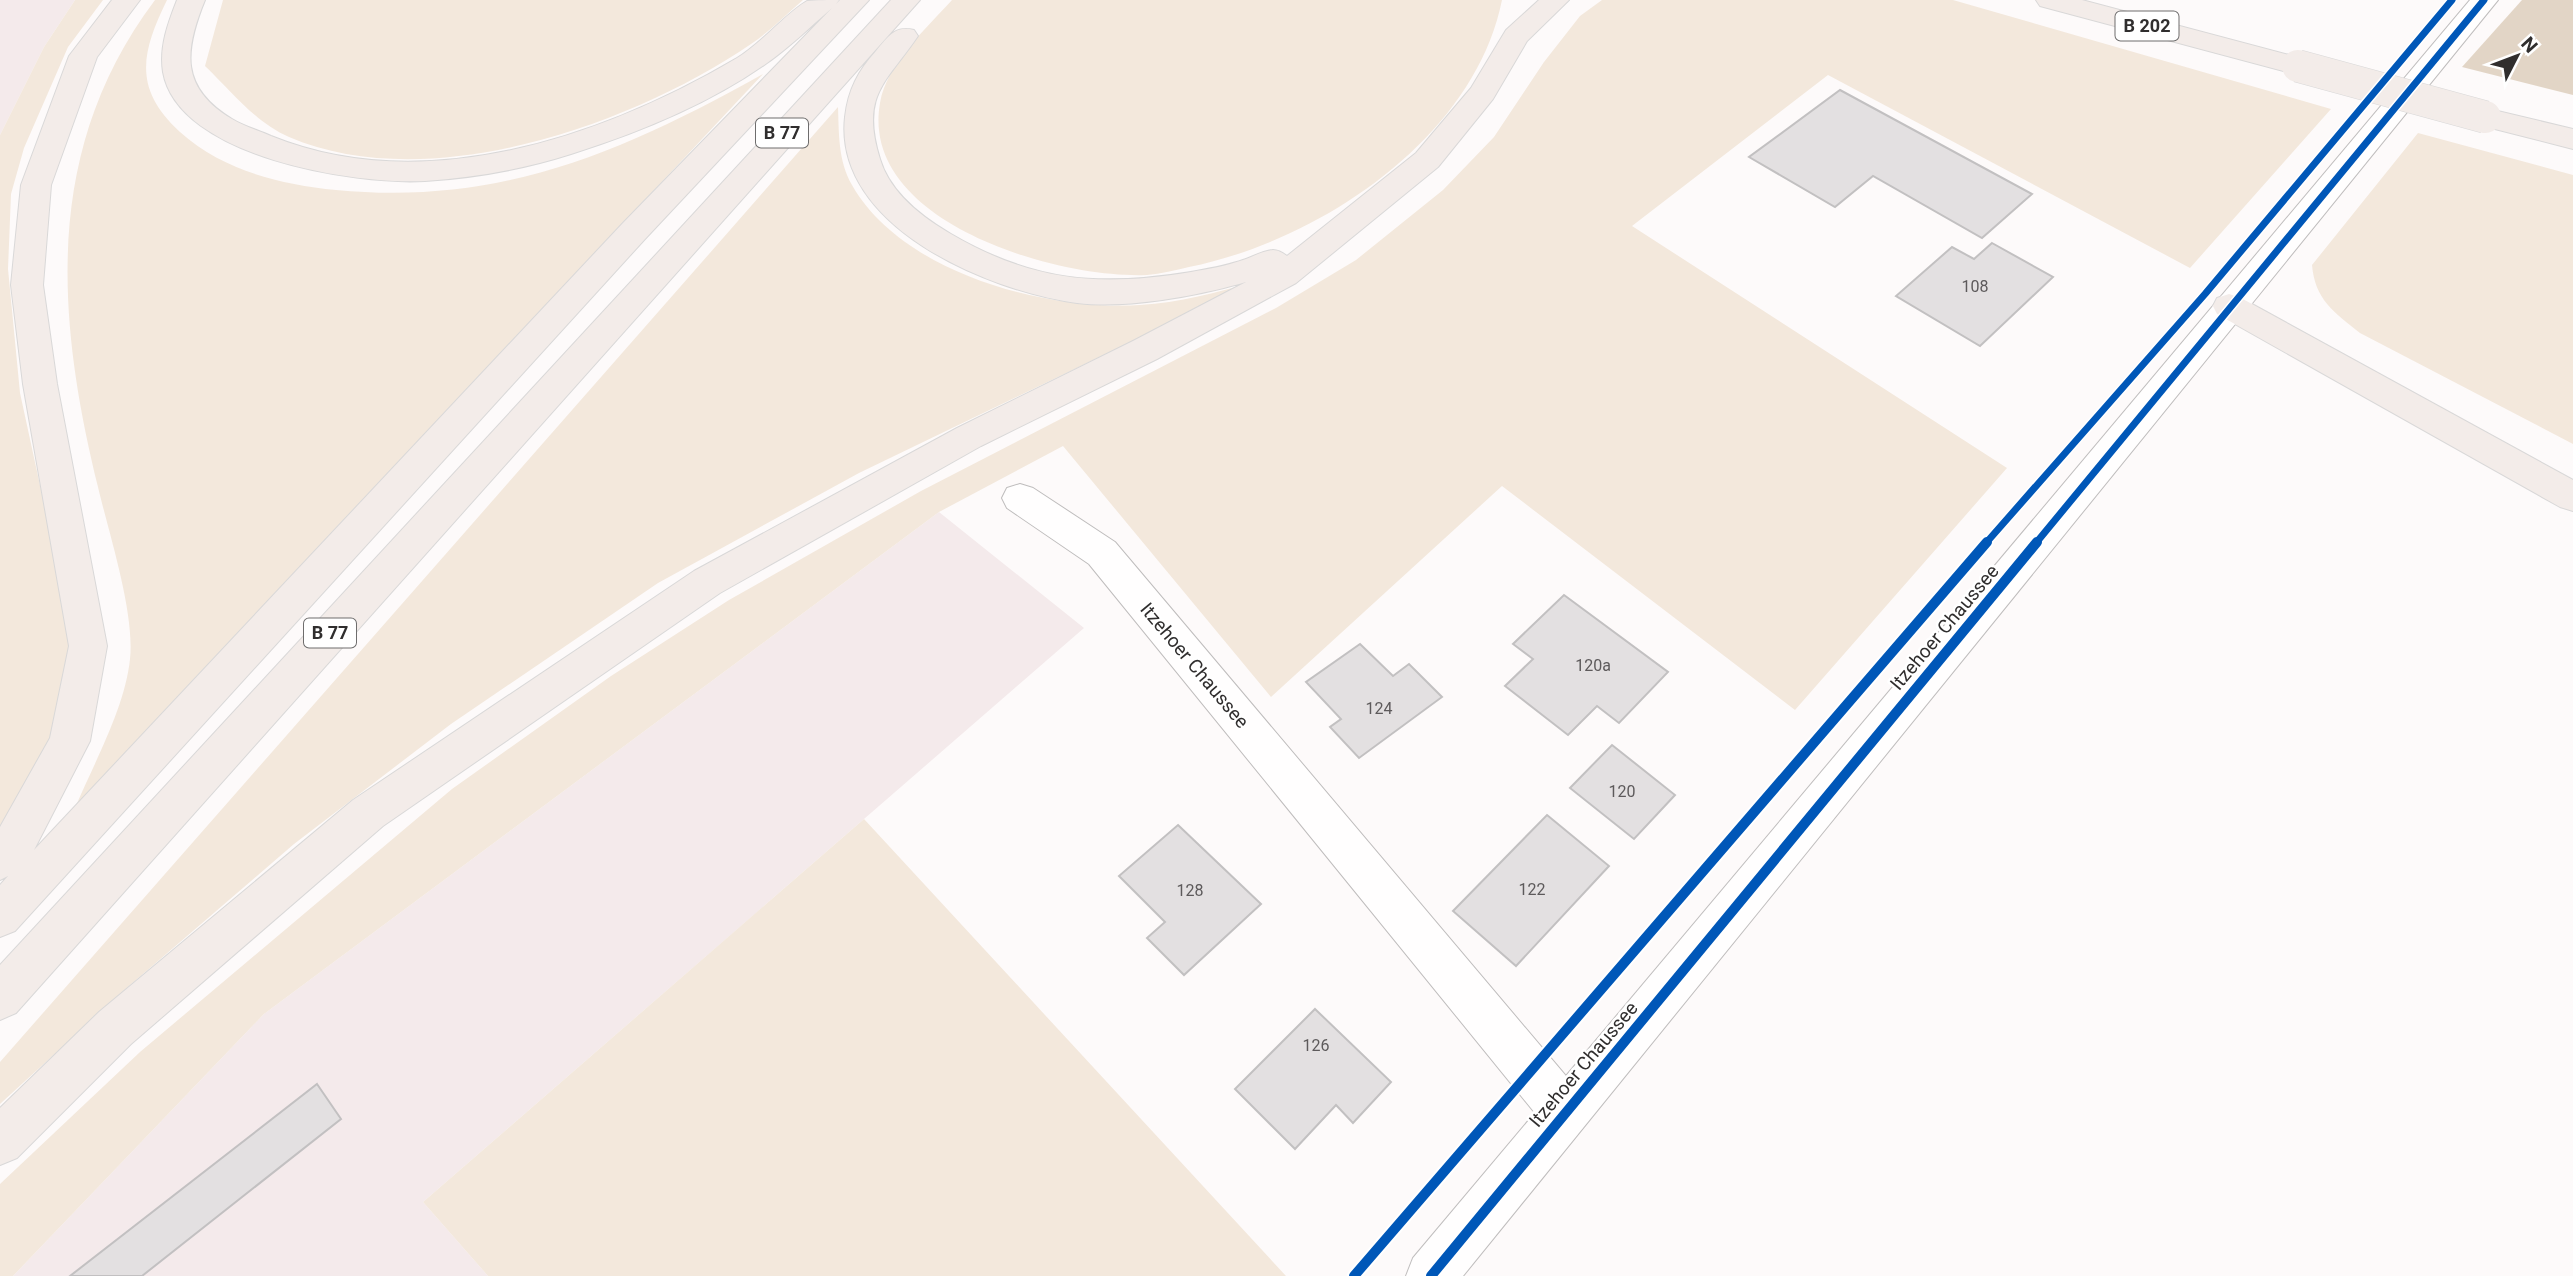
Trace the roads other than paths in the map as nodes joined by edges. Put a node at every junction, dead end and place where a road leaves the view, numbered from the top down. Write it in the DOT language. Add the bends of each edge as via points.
graph roads {
  1 [pos="126,0"];
  2 [pos="191,0"];
  3 [pos="825,0"];
  4 [pos="855,0"];
  5 [pos="906,0"];
  6 [pos="926,0"];
  7 [pos="1515,0"];
  8 [pos="1555,0"];
  9 [pos="2050,0"];
  10 [pos="2106,0"];
  11 [pos="2484,0"];
  12 [pos="1516,36"];
  13 [pos="2244,52"];
  14 [pos="2573,139"];
  15 [pos="1327,238"];
  16 [pos="2229,306"];
  17 [pos="2573,497"];
  18 [pos="1020,498"];
  19 [pos="0,860"];
  20 [pos="0,916"];
  21 [pos="0,998"];
  22 [pos="1565,1112"];
  23 [pos="0,1142"];
  24 [pos="1431,1276"];
  1 -- 19 [label="highway" via="83,56 36,185 27,285 40,384 88,646 69,741 21,833"];
  2 -- 3 [label="highway" via="179,26 174,58 185,98 211,121 264,149 327,165 385,172 454,172 517,160 605,132 687,95 749,62"];
  4 -- 20 [label="highway, B 77" via="634,231"];
  5 -- 21 [label="highway, B 77"];
  6 -- 15 [label="highway" via="862,93 858,137 864,162 888,201 922,232 968,260 1077,292 1157,290 1226,277"];
  7 -- 12 [label="highway"];
  8 -- 12 [label="highway"];
  9 -- 13 [label="highway, B 202"];
  10 -- 13 [label="highway"];
  11 -- 16 [label="street, Itzehoer Chaussee"];
  12 -- 15 [label="highway" via="1483,93 1427,160"];
  13 -- 14 [label="highway, B 202, bridge"];
  15 -- 23 [label="highway" via="1286,275 1145,351 969,437 708,582 368,813 115,1028"];
  16 -- 17 [label="highway"];
  16 -- 22 [label="street, Itzehoer Chaussee"];
  18 -- 22 [label="street, Itzehoer Chaussee" via="1102,553"];
  22 -- 24 [label="street, Itzehoer Chaussee"];
}
